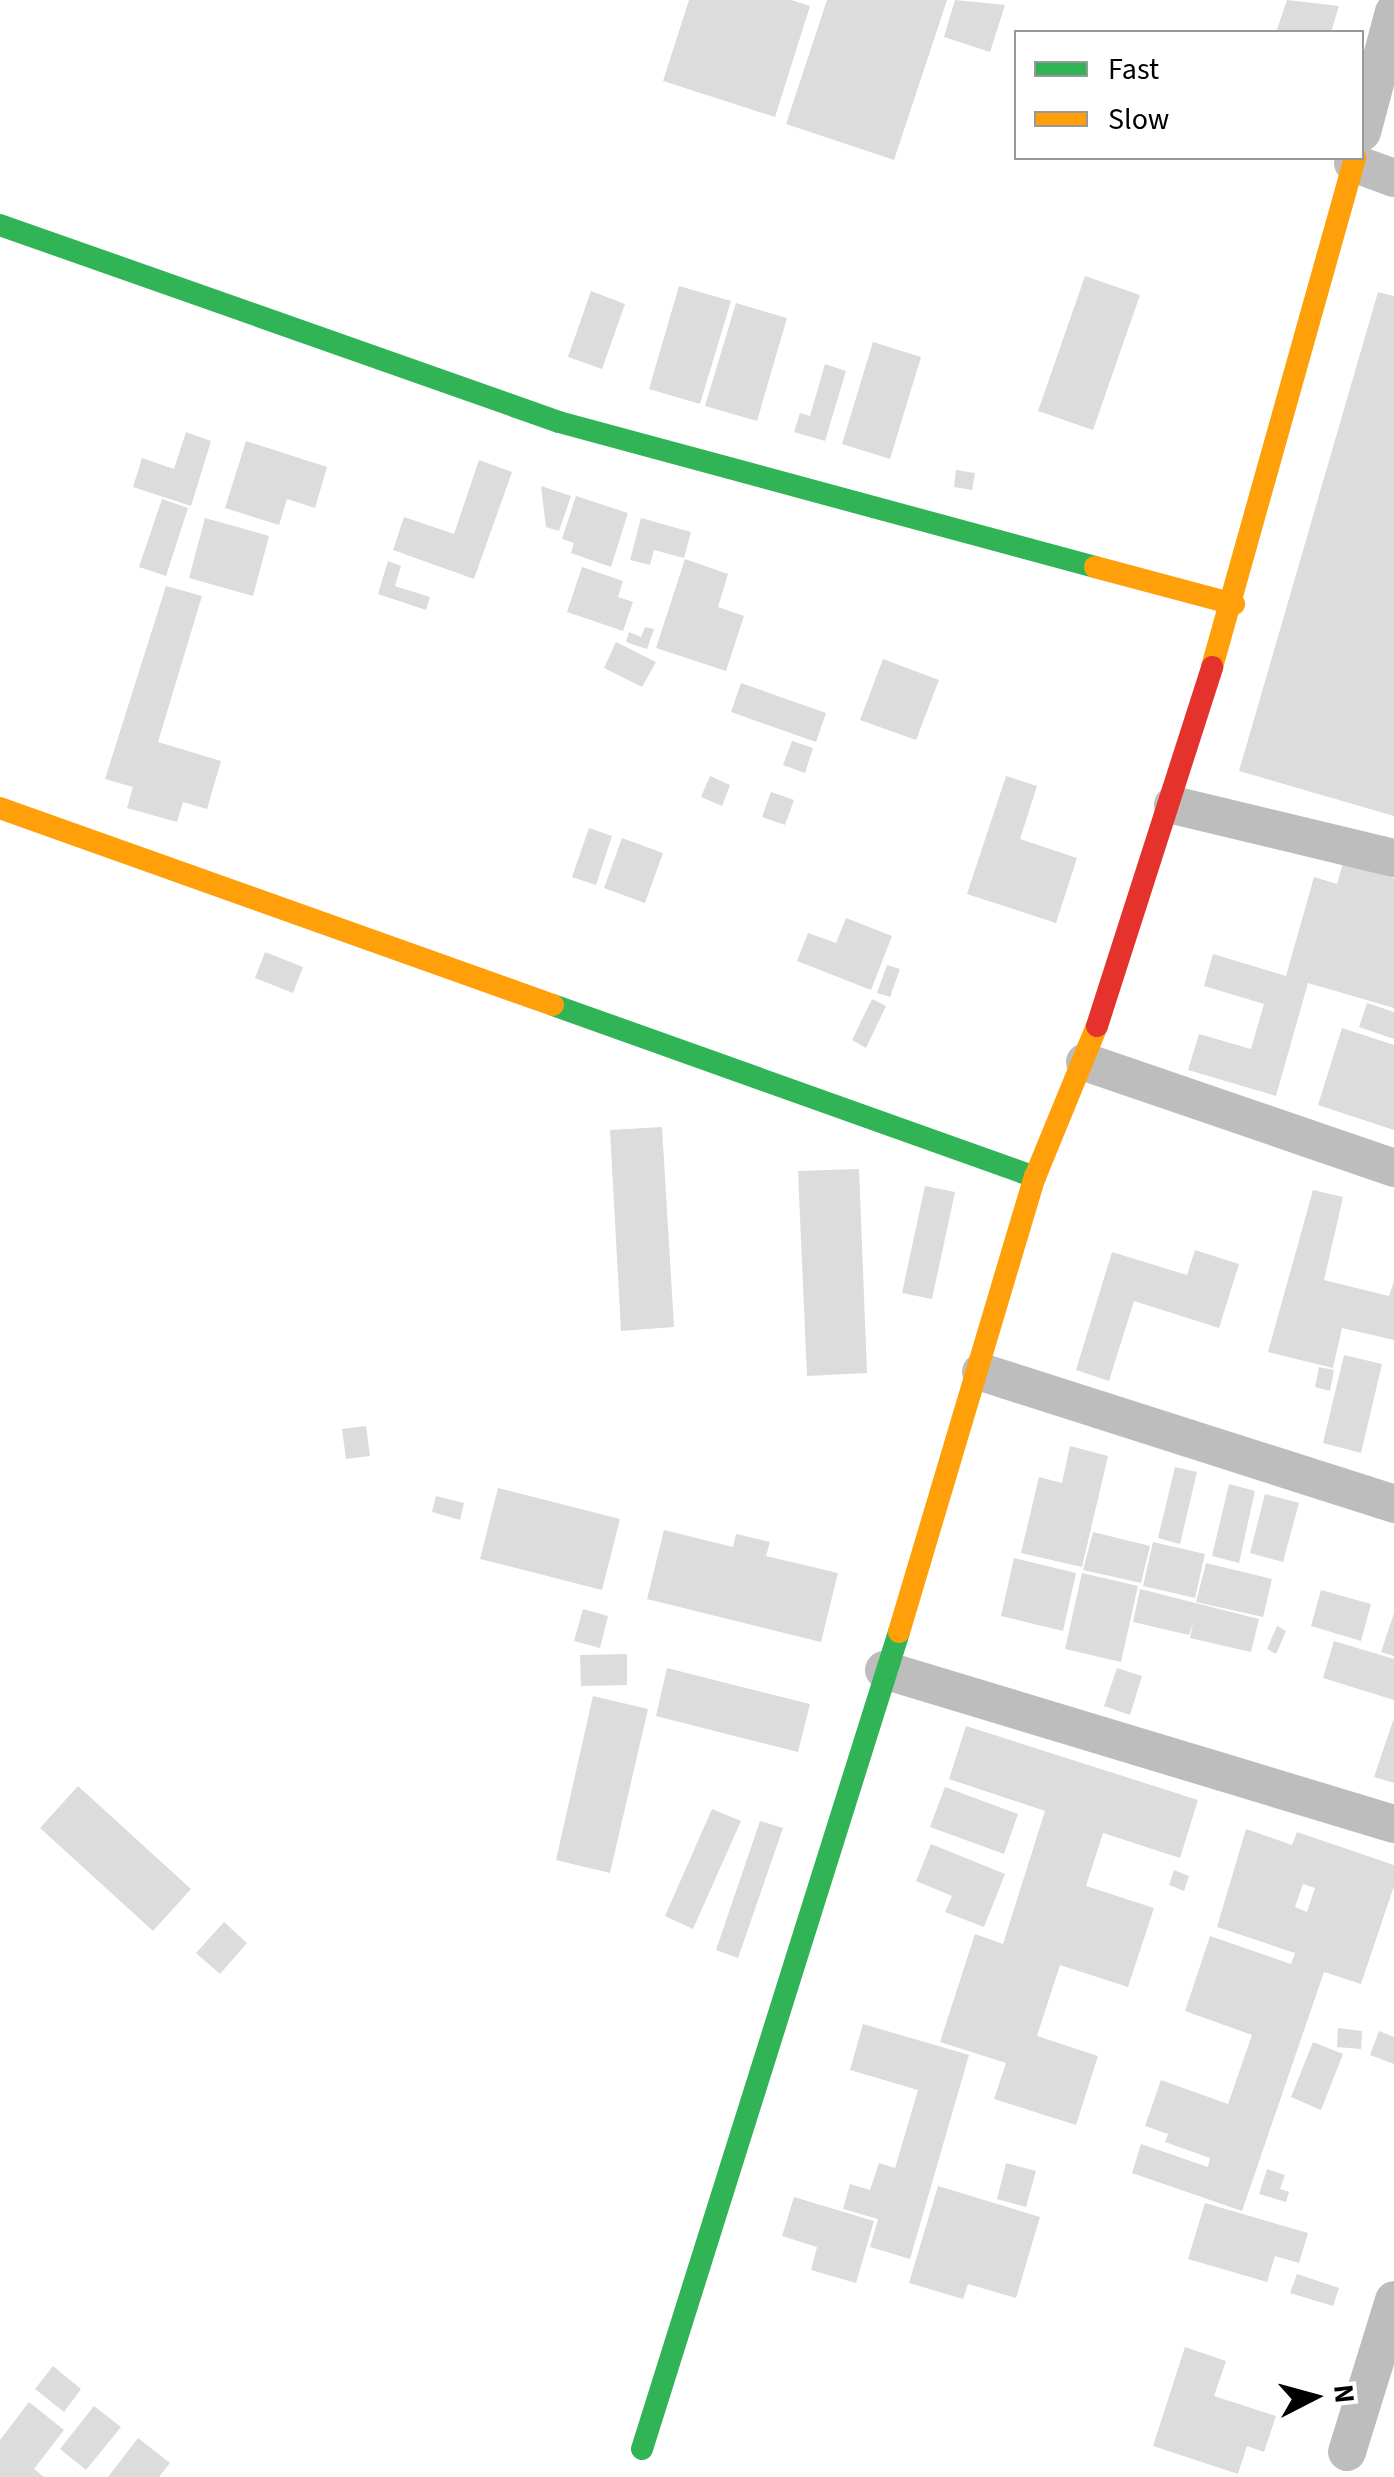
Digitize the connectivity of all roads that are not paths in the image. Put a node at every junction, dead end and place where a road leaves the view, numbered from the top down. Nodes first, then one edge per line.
1 (1394, 12) edge
2 (1364, 122) edge
3 (1364, 157) edge
4 (1354, 160) edge
5 (1394, 178) edge
6 (0, 225) edge
7 (1234, 604) junction
8 (1173, 805) junction
9 (0, 808) edge
10 (1394, 858) edge
11 (1085, 1062) junction
12 (1394, 1168) edge
13 (1035, 1177) junction
14 (982, 1372) junction
15 (1394, 1504) edge
16 (884, 1670) junction
17 (1394, 1824) edge
18 (1394, 2300) edge
19 (642, 2449) dead end
20 (1347, 2452) dead end

1 - 2 street
3 - 5 street
4 - 7 street
6 - 7 street
7 - 8 street
8 - 10 street
8 - 11 street
9 - 13 street
11 - 12 street
11 - 13 street
13 - 14 street
14 - 15 street
14 - 16 street
16 - 17 street
16 - 19 street
18 - 20 street

